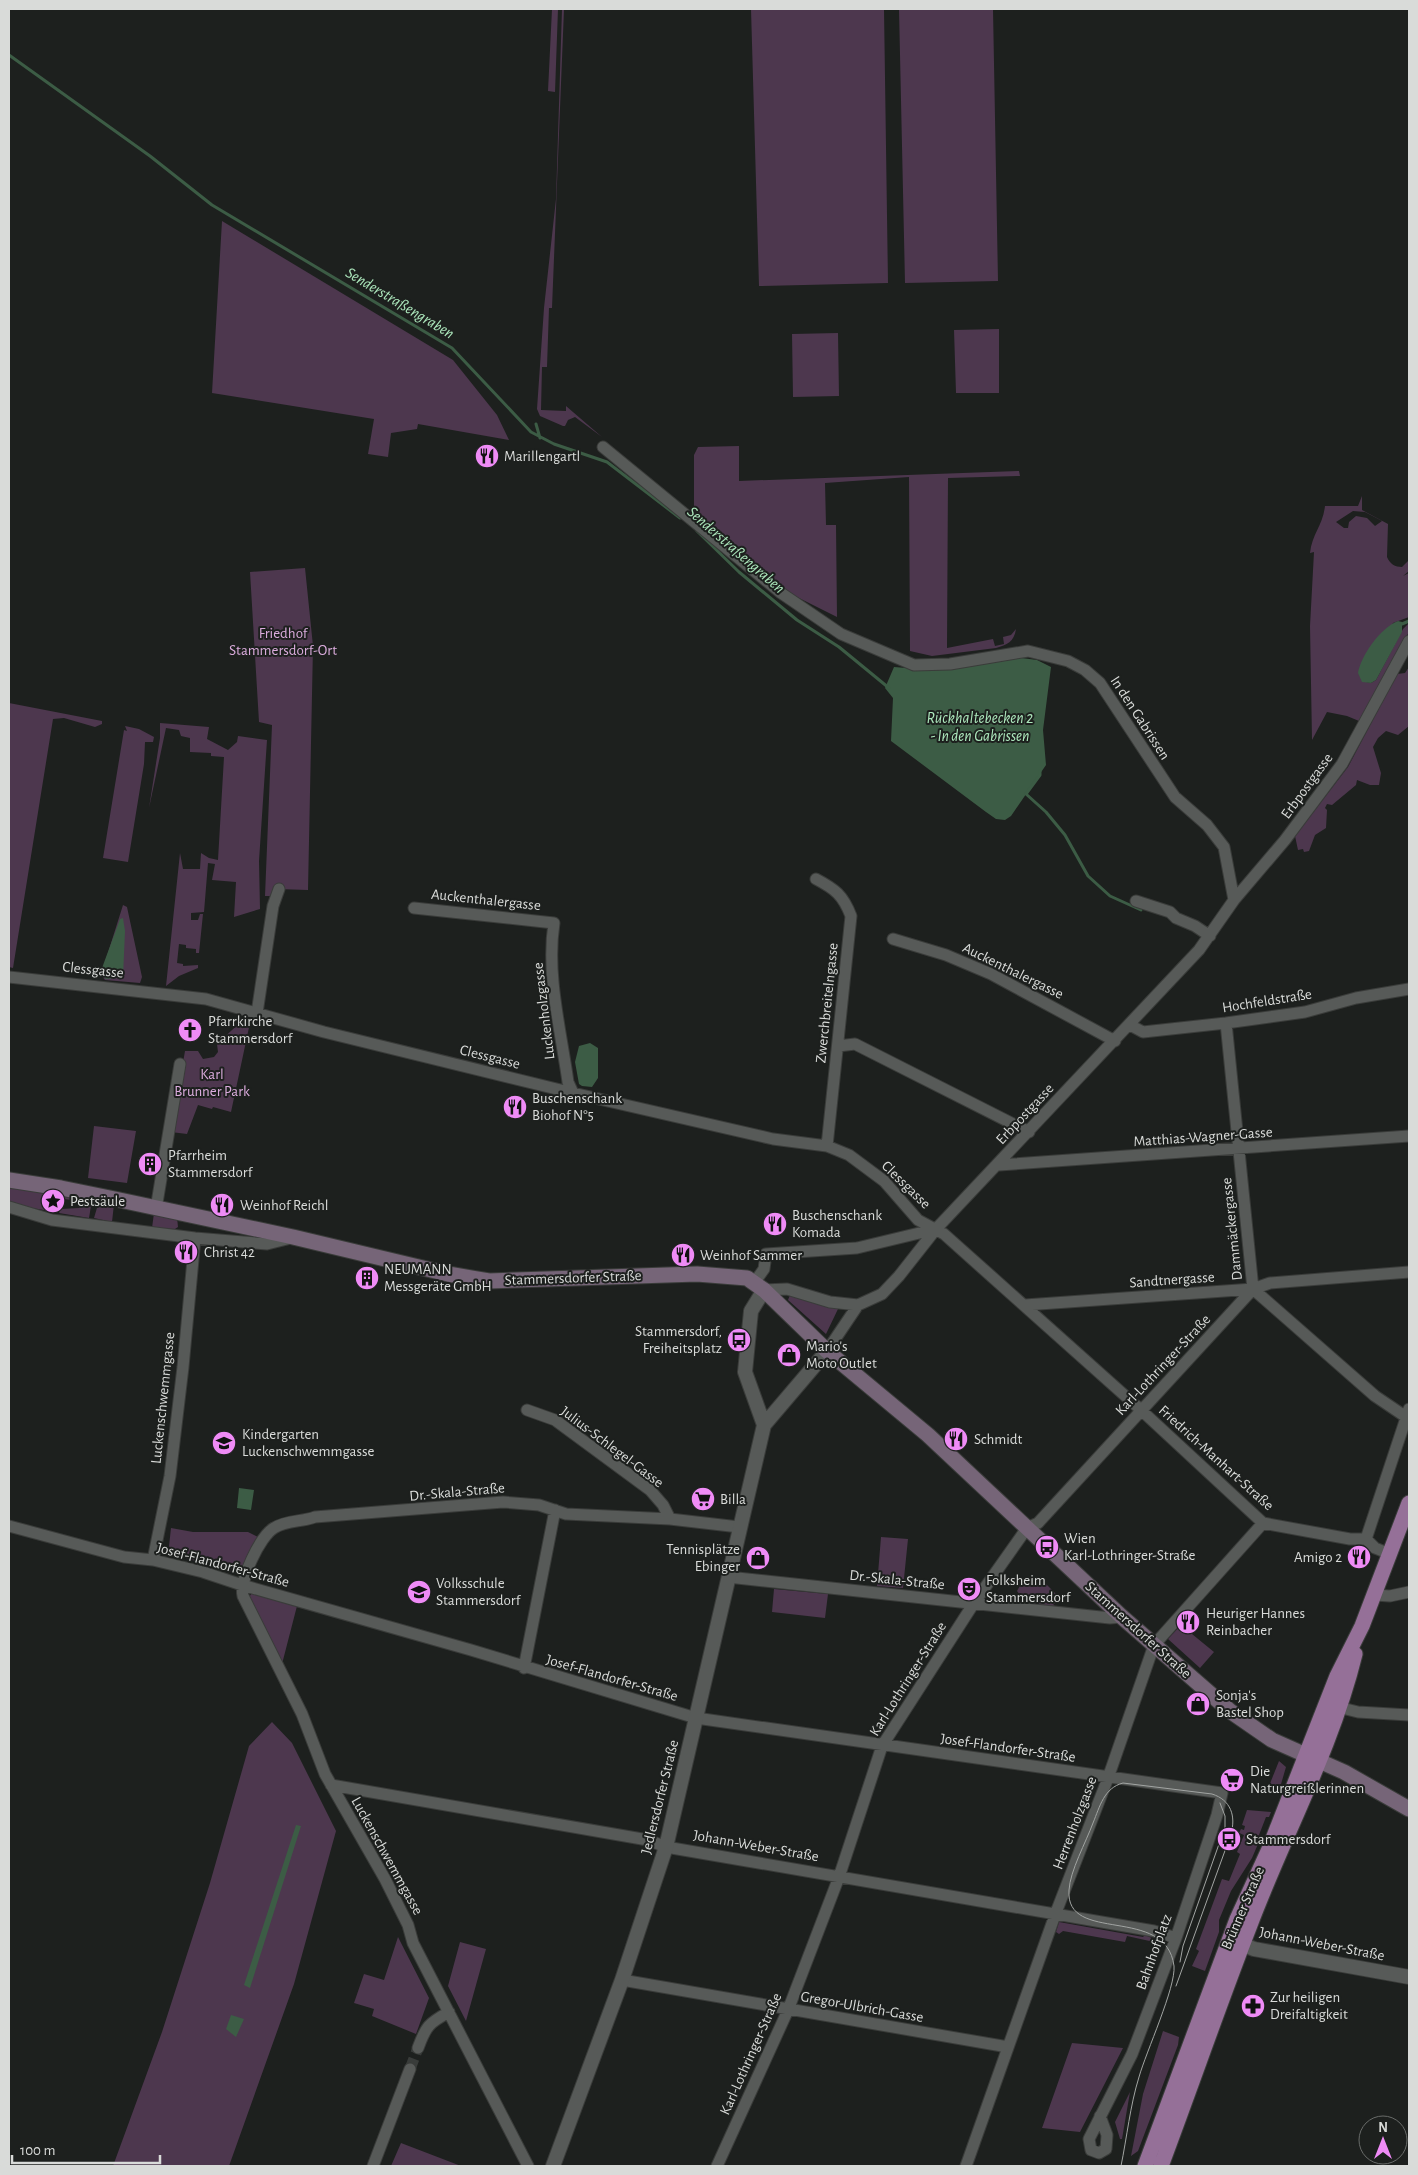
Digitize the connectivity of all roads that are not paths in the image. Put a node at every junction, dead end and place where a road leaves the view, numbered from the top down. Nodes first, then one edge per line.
1 (603, 447) dead end
2 (1409, 641) edge
3 (816, 879) dead end
4 (279, 889) dead end
5 (1234, 900) junction
6 (1136, 901) dead end
7 (414, 908) dead end
8 (554, 923) joint
9 (1210, 936) junction
10 (893, 939) dead end
11 (9, 977) edge
12 (1409, 989) edge
13 (257, 1013) junction
14 (1226, 1023) junction
15 (1130, 1025) junction
16 (1115, 1041) junction
17 (838, 1046) junction
18 (180, 1064) dead end
19 (573, 1093) junction
20 (1029, 1132) junction
21 (1409, 1136) edge
22 (827, 1146) junction
23 (1239, 1149) junction
24 (998, 1165) junction
25 (9, 1180) edge
26 (9, 1207) edge
27 (156, 1209) junction
28 (936, 1229) junction
29 (293, 1237) junction
30 (195, 1238) junction
31 (1409, 1272) edge
32 (759, 1287) junction
33 (1253, 1289) junction
34 (858, 1305) junction
35 (1025, 1305) junction
36 (827, 1352) junction
37 (528, 1410) dead end
38 (1141, 1410) junction
39 (1408, 1415) edge
40 (764, 1425) junction
41 (1409, 1502) edge
42 (555, 1510) junction
43 (670, 1519) junction
44 (1263, 1523) junction
45 (9, 1526) edge
46 (739, 1527) junction
47 (1027, 1528) junction
48 (1366, 1539) junction
49 (1390, 1554) junction
50 (153, 1560) junction
51 (728, 1577) junction
52 (242, 1585) junction
53 (1409, 1592) edge
54 (1375, 1595) junction
55 (974, 1603) junction
56 (1122, 1616) junction
57 (1362, 1626) junction
58 (1154, 1645) junction
59 (524, 1668) junction
60 (1338, 1706) junction
61 (1409, 1715) edge
62 (696, 1718) junction
63 (882, 1746) junction
64 (1312, 1758) junction
65 (1108, 1778) junction
66 (330, 1784) junction
67 (1222, 1793) joint
68 (1409, 1809) edge
69 (666, 1847) junction
70 (839, 1877) junction
71 (1055, 1915) junction
72 (1176, 1938) junction
73 (1236, 1941) junction
74 (1409, 1977) edge
75 (622, 1980) junction
76 (788, 2010) junction
77 (449, 2012) junction
78 (1008, 2047) junction
79 (418, 2048) tunnel mouth
80 (410, 2069) tunnel mouth
81 (1100, 2116) dead end
82 (373, 2166) edge
83 (528, 2166) edge
84 (553, 2166) edge
85 (717, 2166) edge
86 (966, 2166) edge
87 (1145, 2166) edge
88 (1161, 2166) edge

1 - 5 street, In den Gabrissen
2 - 5 street, Erbpostgasse
3 - 17 street, Zwerchbreitelngasse
4 - 13 street
5 - 9 street, Erbpostgasse
6 - 9 street
7 - 8 street, Auckenthalergasse
8 - 19 street, Luckenholzgasse
9 - 15 street, Erbpostgasse
10 - 16 street, Auckenthalergasse
11 - 13 street, Clessgasse
12 - 14 street, Hochfeldstraße
13 - 19 street, Clessgasse
14 - 15 street, Hochfeldstraße
14 - 23 street, Dammäckergasse
15 - 16 street, Erbpostgasse
16 - 20 street, Erbpostgasse
17 - 20 street
17 - 22 street, Zwerchbreitelngasse
18 - 27 street
19 - 22 street, Clessgasse
20 - 24 street, Erbpostgasse
21 - 23 street, Matthias-Wagner-Gasse
22 - 28 street, Clessgasse
23 - 24 street, Matthias-Wagner-Gasse
23 - 33 street, Dammäckergasse
24 - 28 street, Erbpostgasse
25 - 27 main road, Stammersdorfer Straße
26 - 30 street, Stammersdorfer Straße
27 - 29 main road, Stammersdorfer Straße
28 - 32 street
28 - 34 street, Erbpostgasse
28 - 35 street, Friedrich-Manhart-Straße
29 - 30 street, Stammersdorfer Straße
29 - 32 main road, Stammersdorfer Straße
30 - 50 street, Luckenschwemmgasse
31 - 33 street, Sandtnergasse
32 - 34 street
32 - 36 main road, Stammersdorfer Straße
32 - 40 street
33 - 35 street, Sandtnergasse
33 - 38 street, Karl-Lothringer-Straße
33 - 39 street, Dammäckergasse
34 - 36 street
35 - 38 street, Friedrich-Manhart-Straße
36 - 40 street
36 - 47 main road, Stammersdorfer Straße
37 - 43 street, Julius-Schlegel-Gasse
38 - 44 street, Friedrich-Manhart-Straße
38 - 47 street, Karl-Lothringer-Straße
39 - 48 street
40 - 46 street, Jedlersdorfer Straße
41 - 49 main road, Brünner Straße
42 - 43 street, Dr.-Skala-Straße
42 - 52 street, Dr.-Skala-Straße
42 - 59 street
43 - 46 street, Dr.-Skala-Straße
44 - 48 street, Friedrich-Manhart-Straße
44 - 58 street, Herrenholzgasse
45 - 50 street, Josef-Flandorfer-Straße
46 - 51 street, Jedlersdorfer Straße
47 - 55 street, Karl-Lothringer-Straße
47 - 56 main road, Stammersdorfer Straße
48 - 49 street, Friedrich-Manhart-Straße
49 - 54 main road, Brünner Straße
50 - 52 street, Josef-Flandorfer-Straße
51 - 55 street, Dr.-Skala-Straße
51 - 62 street, Jedlersdorfer Straße
52 - 59 street, Josef-Flandorfer-Straße
52 - 66 street, Luckenschwemmgasse
53 - 54 street
54 - 57 main road, Brünner Straße
55 - 56 street, Dr.-Skala-Straße
55 - 63 street, Karl-Lothringer-Straße
56 - 58 main road, Stammersdorfer Straße
57 - 60 main road, Brünner Straße
57 - 64 main road, Brünner Straße
58 - 64 main road, Stammersdorfer Straße
58 - 65 street, Herrenholzgasse
59 - 62 street, Josef-Flandorfer-Straße
60 - 61 street
60 - 64 main road, Brünner Straße
62 - 63 street, Josef-Flandorfer-Straße
62 - 69 street, Jedlersdorfer Straße
63 - 65 street, Josef-Flandorfer-Straße
63 - 70 street, Karl-Lothringer-Straße
64 - 68 main road, Stammersdorfer Straße
64 - 73 main road, Brünner Straße
65 - 67 street, Josef-Flandorfer-Straße
65 - 71 street, Herrenholzgasse
66 - 69 street, Johann-Weber-Straße
66 - 77 street, Luckenschwemmgasse
67 - 72 street, Bahnhofplatz
69 - 70 street, Johann-Weber-Straße
69 - 75 street, Jedlersdorfer Straße
70 - 71 street, Johann-Weber-Straße
70 - 76 street, Karl-Lothringer-Straße
71 - 72 street, Johann-Weber-Straße
71 - 78 street, Herrenholzgasse
72 - 81 street, Bahnhofplatz
73 - 74 street, Johann-Weber-Straße
73 - 87 main road, Brünner Straße
73 - 88 main road, Brünner Straße
75 - 76 street, Gregor-Ulbrich-Gasse
75 - 84 street, Jedlersdorfer Straße
76 - 78 street, Gregor-Ulbrich-Gasse
76 - 85 street, Karl-Lothringer-Straße
77 - 79 street
77 - 83 street, Luckenschwemmgasse
78 - 86 street, Herrenholzgasse
80 - 82 street

